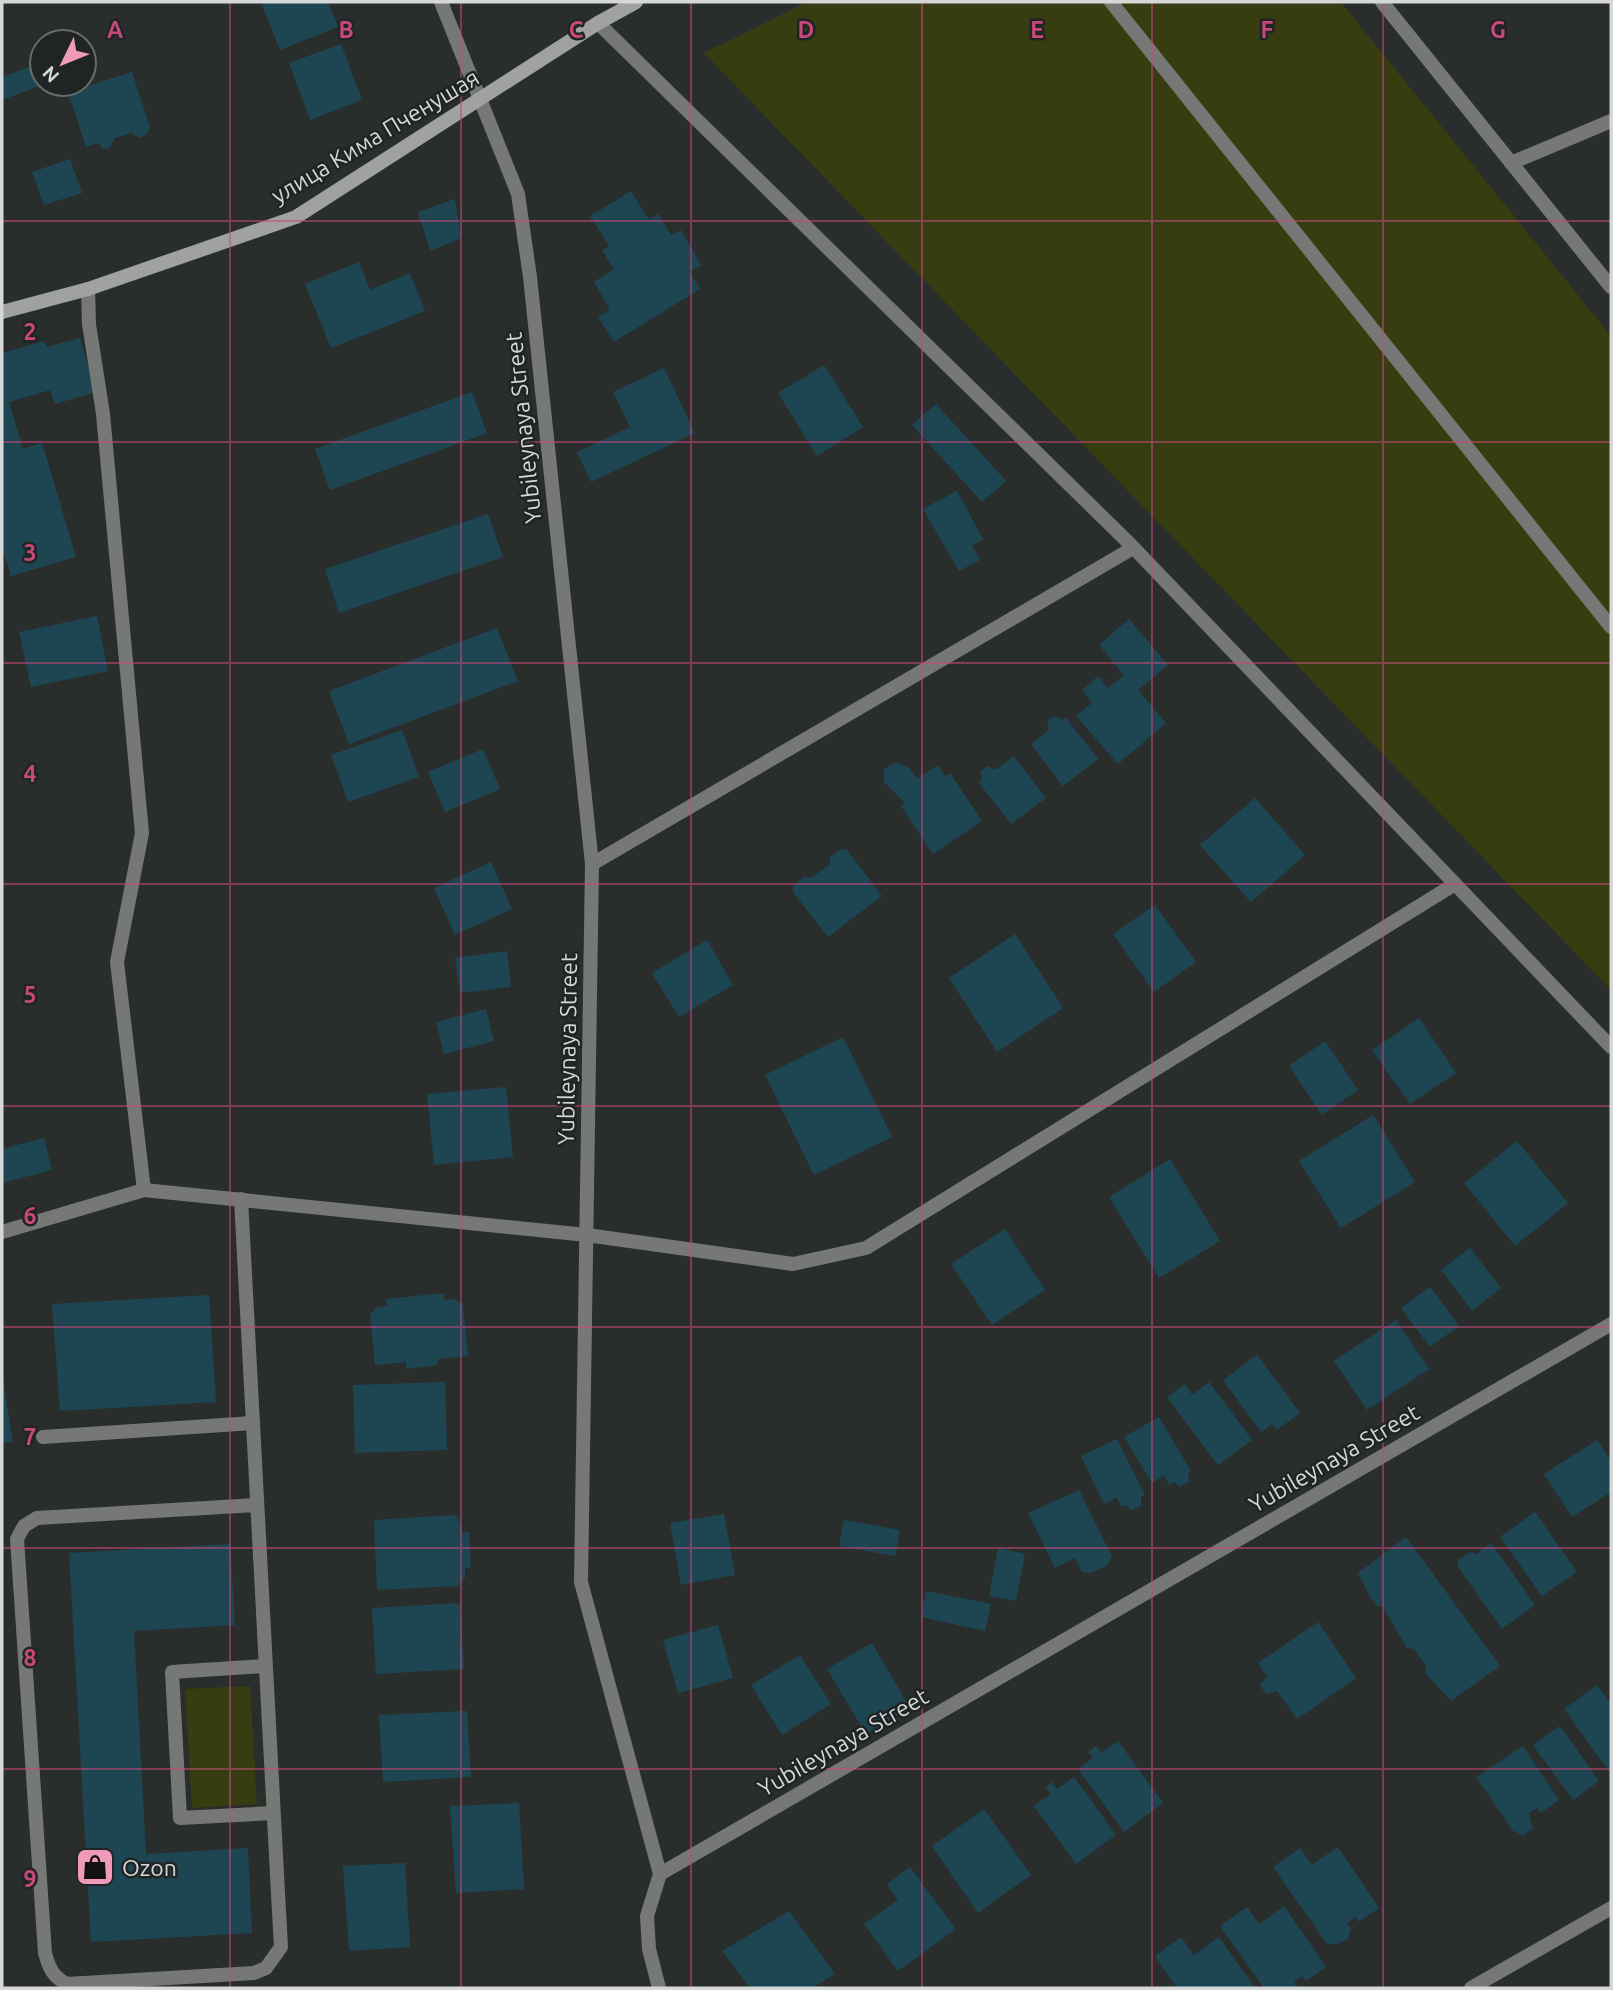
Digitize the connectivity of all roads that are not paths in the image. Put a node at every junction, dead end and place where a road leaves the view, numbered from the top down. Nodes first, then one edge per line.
1 (441, 2) edge
2 (636, 2) edge
3 (1111, 2) edge
4 (1382, 2) edge
5 (598, 23) junction
6 (479, 101) junction
7 (1611, 121) edge
8 (1511, 163) junction
9 (1611, 287) edge
10 (88, 289) junction
11 (2, 312) edge
12 (1133, 548) junction
13 (1611, 627) edge
14 (592, 864) junction
15 (1455, 884) junction
16 (1611, 1047) edge
17 (144, 1190) junction
18 (241, 1199) junction
19 (2, 1232) edge
20 (587, 1235) junction
21 (1611, 1324) edge
22 (253, 1423) junction
23 (43, 1437) dead end
24 (257, 1505) junction
25 (265, 1666) junction
26 (273, 1813) junction
27 (660, 1874) junction
28 (1611, 1908) edge
29 (659, 1988) edge
30 (1471, 1988) edge

1 - 6 street, Yubileynaya Street
2 - 5 street, улица Кима Пченушая
3 - 13 street
4 - 8 street
5 - 6 street, улица Кима Пченушая
5 - 12 street
6 - 10 street, улица Кима Пченушая
6 - 14 street, Yubileynaya Street
7 - 8 street
8 - 9 street
10 - 11 street, улица Кима Пченушая
10 - 17 street
12 - 14 street
12 - 15 street
14 - 20 street, Yubileynaya Street
15 - 16 street
15 - 20 street
17 - 18 street
17 - 19 street
18 - 20 street
18 - 22 street
20 - 27 street, Yubileynaya Street
21 - 27 street, Yubileynaya Street
22 - 23 street
22 - 24 street
24 - 25 street
24 - 26 street
25 - 26 street
25 - 26 street
27 - 29 street
28 - 30 street

